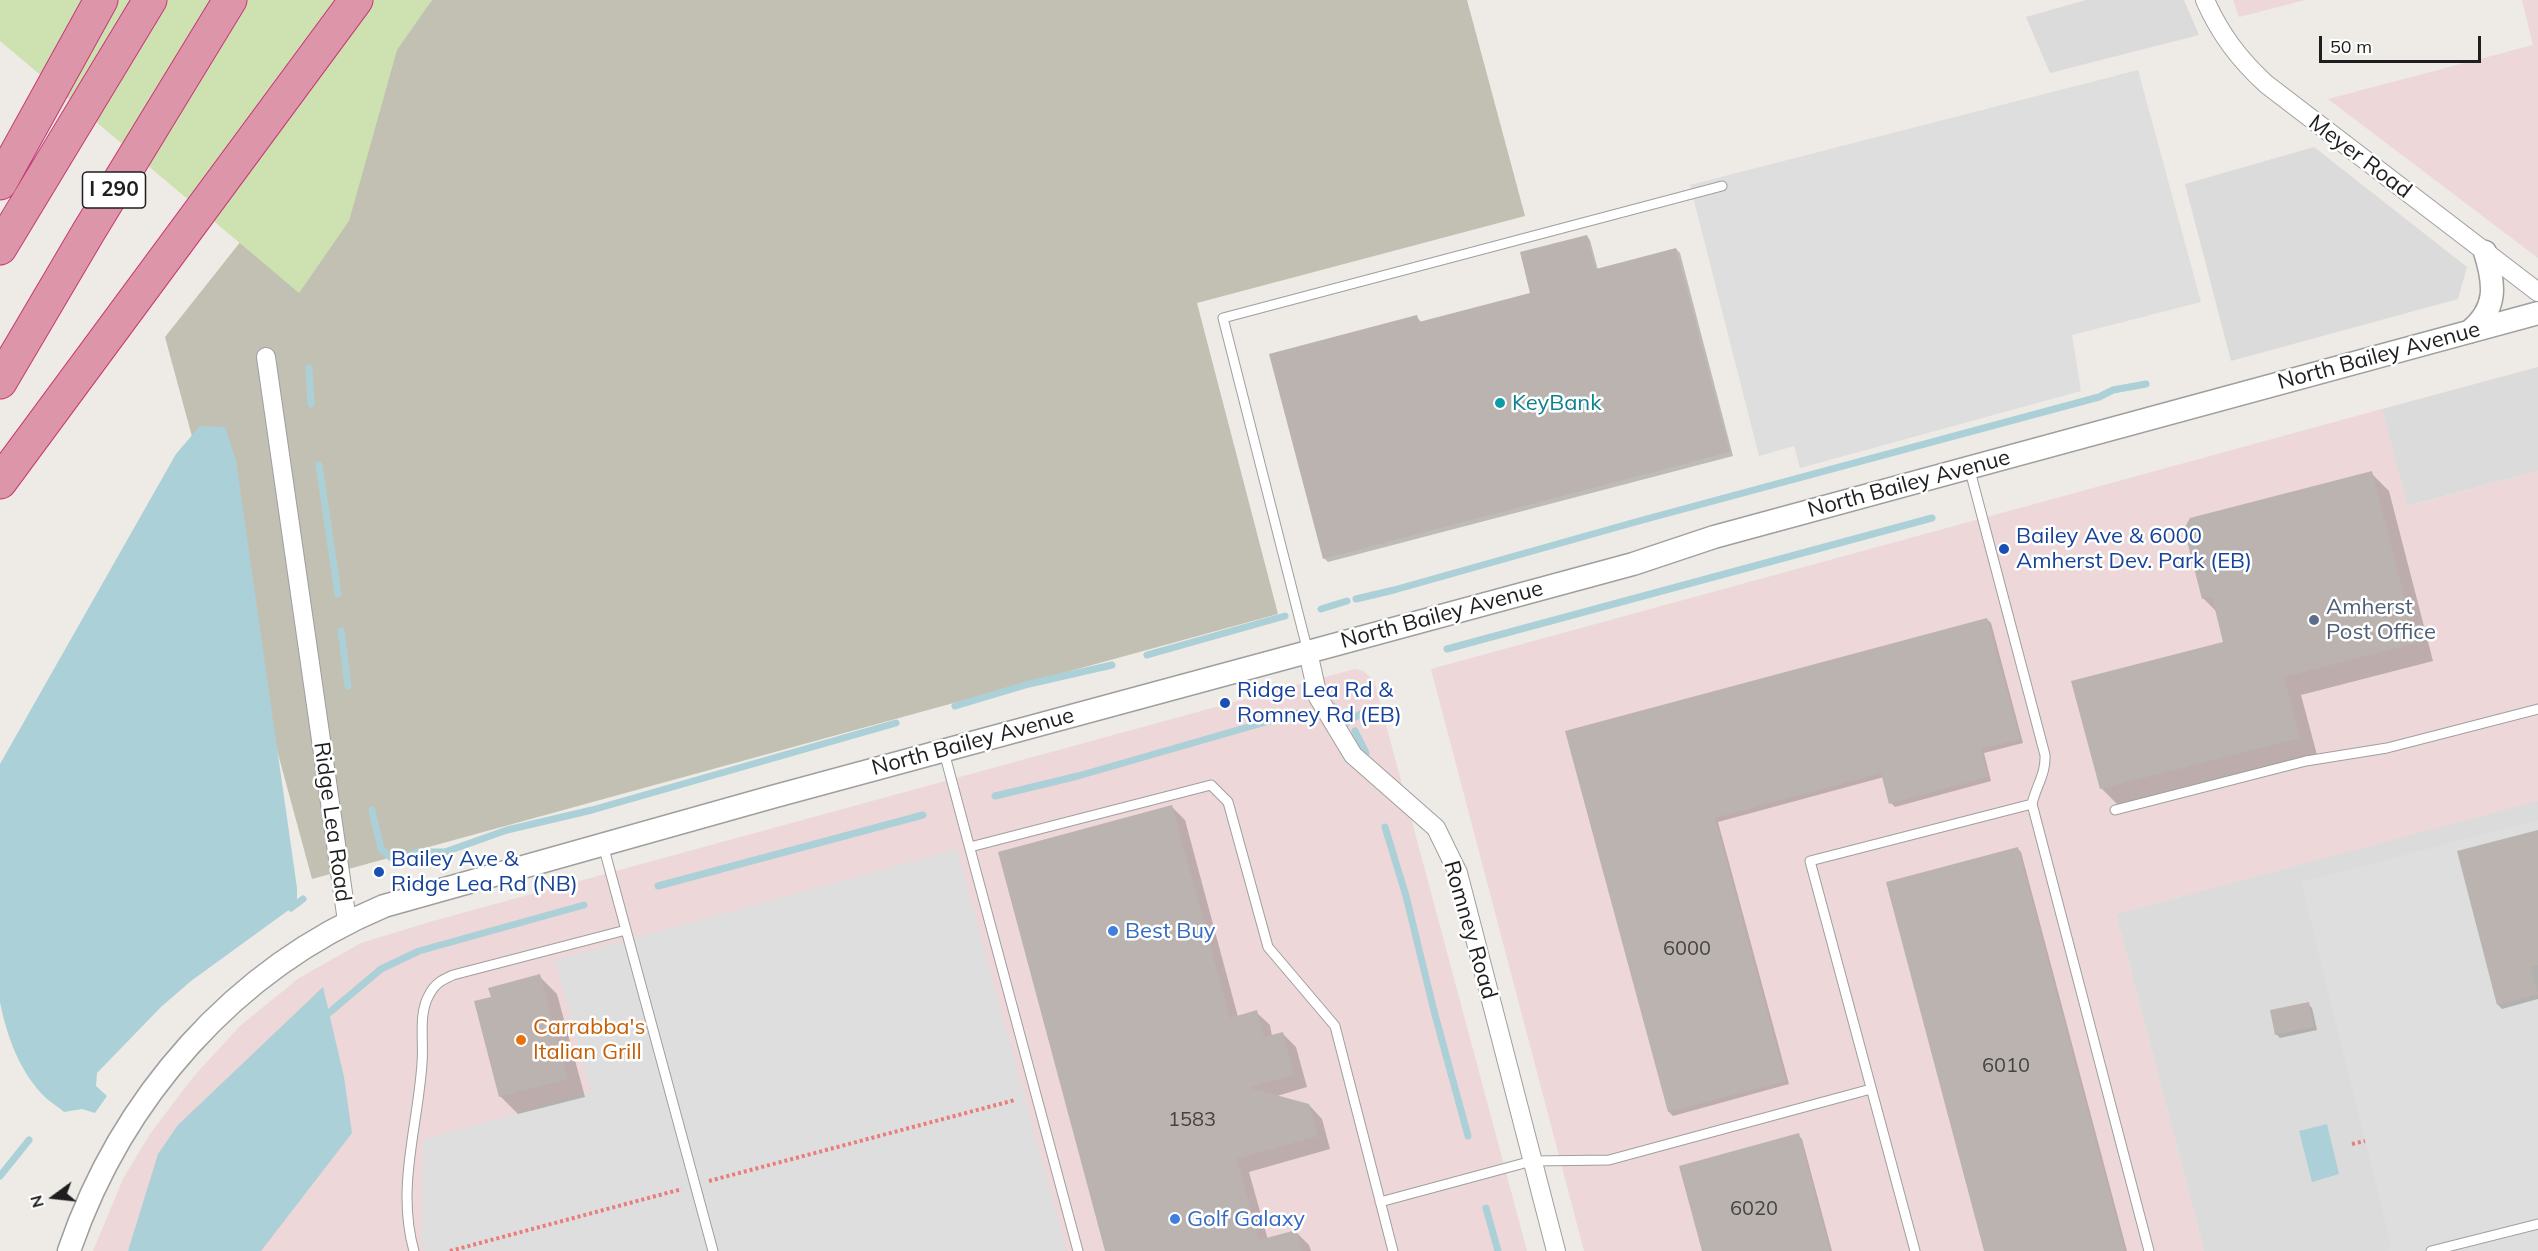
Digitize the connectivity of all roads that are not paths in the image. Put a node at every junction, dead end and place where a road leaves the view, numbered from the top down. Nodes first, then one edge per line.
1 (101, 0) edge
2 (150, 0) edge
3 (230, 0) edge
4 (356, 0) edge
5 (2205, 0) edge
6 (0, 183) edge
7 (1722, 186) dead end
8 (0, 248) edge
9 (2485, 252) junction
10 (2538, 292) edge
11 (2538, 313) edge
12 (2469, 332) junction
13 (266, 357) dead end
14 (0, 382) edge
15 (1969, 467) junction
16 (0, 482) edge
17 (1308, 651) junction
18 (2538, 709) edge
19 (943, 750) junction
20 (2032, 804) junction
21 (2115, 810) dead end
22 (603, 843) junction
23 (970, 847) junction
24 (347, 921) junction
25 (626, 930) junction
26 (1871, 1089) junction
27 (1532, 1161) junction
28 (1380, 1202) junction
29 (2538, 1224) edge
30 (69, 1251) edge
31 (414, 1251) edge
32 (713, 1251) edge
33 (1078, 1251) edge
34 (1393, 1251) edge
35 (1556, 1251) edge
36 (1915, 1251) edge
37 (2149, 1251) edge
38 (2432, 1251) edge

1 - 6 highway
2 - 8 highway, I 290
3 - 14 highway, I 290
4 - 16 highway
5 - 9 street, Meyer Road
7 - 17 lane
9 - 10 street, Meyer Road
9 - 12 street
11 - 12 street, North Bailey Avenue
12 - 15 street, North Bailey Avenue
13 - 24 street, Ridge Lea Road
15 - 17 street, North Bailey Avenue
15 - 20 lane
17 - 19 street, North Bailey Avenue
17 - 27 street, Romney Road
18 - 21 lane
19 - 22 street, North Bailey Avenue
19 - 23 lane
20 - 26 lane
20 - 37 lane
22 - 24 street, North Bailey Avenue
22 - 25 lane
23 - 28 lane
23 - 33 lane
24 - 30 street, Ridge Lea Road
25 - 31 lane
25 - 32 lane
26 - 27 lane
26 - 36 lane
27 - 28 lane
27 - 35 street, Romney Road
28 - 34 lane
29 - 38 lane

